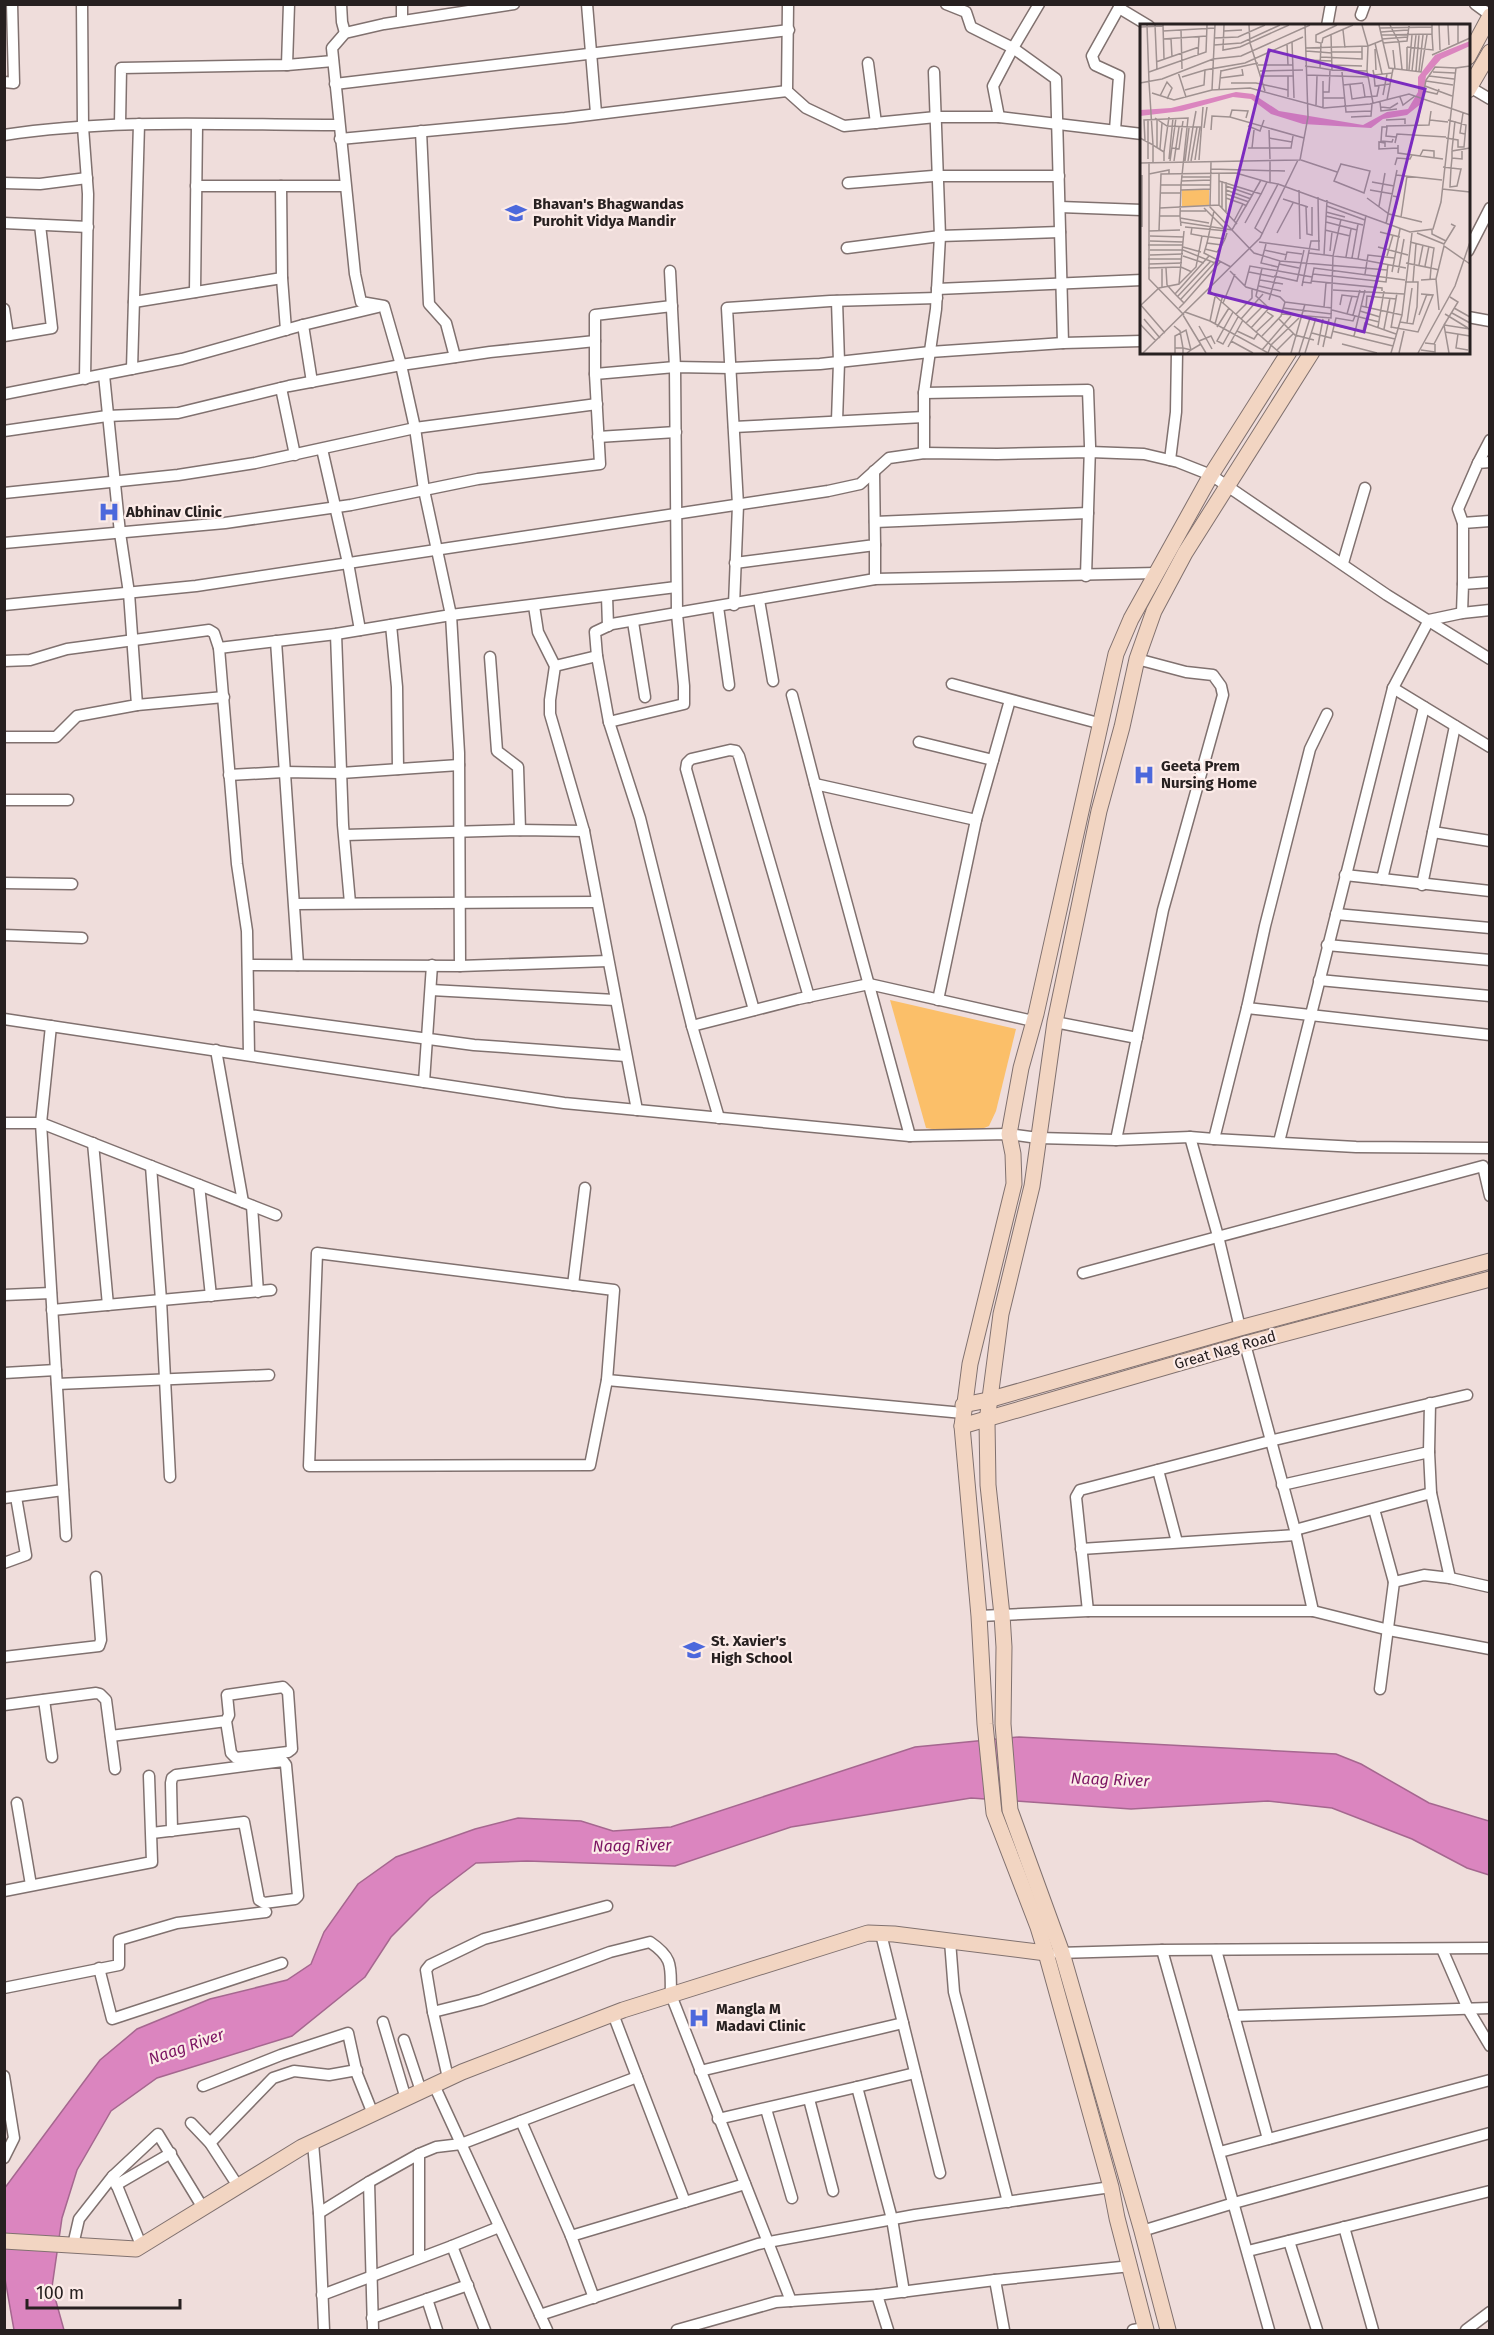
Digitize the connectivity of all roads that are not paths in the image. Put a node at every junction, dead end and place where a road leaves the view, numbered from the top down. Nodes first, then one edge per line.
1 (12, 4) edge
2 (82, 4) edge
3 (289, 4) edge
4 (341, 4) edge
5 (402, 4) edge
6 (514, 4) edge
7 (587, 4) edge
8 (788, 4) edge
9 (946, 4) edge
10 (1040, 4) edge
11 (1331, 4) edge
12 (1475, 4) edge
13 (1120, 6) edge
14 (464, 8) edge
15 (968, 8) edge
16 (1490, 16) edge
17 (402, 21) junction
18 (1146, 24) edge
19 (1327, 24) edge
20 (789, 30) junction
21 (345, 33) junction
22 (1012, 48) junction
23 (1490, 52) edge
24 (1470, 53) edge
25 (590, 54) junction
26 (333, 60) junction
27 (868, 63) dead end
28 (287, 65) junction
29 (934, 72) dead end
30 (4, 82) edge
31 (335, 84) junction
32 (1470, 86) edge
33 (1470, 89) edge
34 (787, 91) junction
35 (1490, 99) edge
36 (596, 113) junction
37 (936, 117) junction
38 (999, 117) junction
39 (876, 123) junction
40 (1058, 123) junction
41 (120, 124) junction
42 (139, 124) junction
43 (197, 125) junction
44 (338, 125) junction
45 (83, 127) junction
46 (1114, 130) junction
47 (422, 131) junction
48 (1140, 134) edge
49 (4, 135) edge
50 (340, 139) junction
51 (938, 176) junction
52 (1059, 176) junction
53 (87, 178) junction
54 (4, 183) edge
55 (848, 183) dead end
56 (196, 186) junction
57 (281, 186) junction
58 (345, 186) junction
59 (1060, 207) junction
60 (1490, 208) edge
61 (1140, 210) edge
62 (4, 223) edge
63 (40, 225) junction
64 (88, 227) junction
65 (1060, 232) junction
66 (940, 236) junction
67 (1470, 247) edge
68 (847, 248) dead end
69 (670, 271) dead end
70 (282, 278) junction
71 (1140, 280) edge
72 (1061, 282) junction
73 (195, 292) junction
74 (937, 293) junction
75 (837, 301) junction
76 (134, 302) junction
77 (384, 306) junction
78 (672, 306) junction
79 (4, 309) edge
80 (1470, 316) edge
81 (1490, 321) edge
82 (303, 325) junction
83 (286, 330) junction
84 (6, 335) edge
85 (595, 341) junction
86 (1140, 341) edge
87 (1063, 342) junction
88 (930, 352) junction
89 (1178, 354) edge
90 (1288, 354) edge
91 (1311, 354) edge
92 (455, 357) junction
93 (839, 362) junction
94 (401, 365) junction
95 (675, 367) junction
96 (732, 368) junction
97 (132, 369) junction
98 (595, 374) junction
99 (104, 375) junction
100 (85, 379) junction
101 (312, 382) junction
102 (281, 388) junction
103 (924, 393) junction
104 (4, 394) edge
105 (597, 404) junction
106 (107, 416) junction
107 (924, 417) junction
108 (837, 421) junction
109 (734, 427) junction
110 (415, 428) junction
111 (4, 431) edge
112 (675, 432) junction
113 (598, 437) junction
114 (1490, 440) edge
115 (322, 449) junction
116 (1090, 452) junction
117 (924, 453) junction
118 (295, 455) junction
119 (1170, 460) junction
120 (1484, 463) edge
121 (874, 471) junction
122 (1211, 475) junction
123 (114, 482) junction
124 (1227, 485) junction
125 (1365, 488) dead end
126 (424, 490) junction
127 (4, 493) edge
128 (738, 505) junction
129 (336, 507) junction
130 (1088, 513) junction
131 (676, 514) junction
132 (1490, 520) edge
133 (875, 522) junction
134 (1463, 523) junction
135 (120, 533) junction
136 (4, 543) edge
137 (875, 545) junction
138 (438, 550) junction
139 (348, 563) junction
140 (735, 563) junction
141 (1343, 563) junction
142 (1157, 573) junction
143 (1086, 576) junction
144 (875, 579) junction
145 (1490, 582) edge
146 (1463, 584) junction
147 (676, 587) junction
148 (129, 593) junction
149 (607, 596) junction
150 (759, 600) junction
151 (4, 605) edge
152 (734, 605) junction
153 (534, 606) junction
154 (718, 608) junction
155 (1490, 610) edge
156 (1462, 613) junction
157 (677, 614) junction
158 (451, 615) junction
159 (1429, 620) junction
160 (633, 622) junction
161 (391, 626) junction
162 (608, 626) junction
163 (360, 630) junction
164 (336, 634) junction
165 (133, 641) junction
166 (276, 641) junction
167 (219, 648) junction
168 (597, 656) junction
169 (490, 657) dead end
170 (1137, 659) junction
171 (1490, 659) edge
172 (4, 662) edge
173 (555, 666) junction
174 (773, 681) dead end
175 (952, 684) dead end
176 (729, 685) dead end
177 (1393, 688) junction
178 (792, 695) dead end
179 (224, 697) junction
180 (645, 698) dead end
181 (1010, 700) junction
182 (137, 705) junction
183 (1424, 707) junction
184 (1327, 714) dead end
185 (609, 722) junction
186 (1102, 724) junction
187 (1455, 726) junction
188 (4, 737) edge
189 (919, 742) dead end
190 (1490, 747) edge
191 (993, 760) junction
192 (459, 765) junction
193 (398, 769) junction
194 (284, 772) junction
195 (341, 773) junction
196 (229, 775) junction
197 (815, 784) junction
198 (4, 800) edge
199 (68, 800) dead end
200 (976, 820) junction
201 (520, 830) junction
202 (584, 831) junction
203 (459, 832) junction
204 (1433, 832) junction
205 (345, 835) junction
206 (1490, 841) edge
207 (1345, 875) junction
208 (1382, 879) junction
209 (4, 883) edge
210 (72, 884) dead end
211 (1422, 885) junction
212 (1490, 891) edge
213 (597, 902) junction
214 (350, 903) junction
215 (460, 903) junction
216 (295, 904) junction
217 (1336, 914) junction
218 (1490, 928) edge
219 (4, 935) edge
220 (82, 938) dead end
221 (1328, 945) junction
222 (1490, 960) edge
223 (608, 962) junction
224 (298, 964) junction
225 (248, 965) junction
226 (432, 965) junction
227 (460, 966) junction
228 (1318, 980) junction
229 (869, 984) junction
230 (431, 990) junction
231 (1490, 996) edge
232 (809, 997) junction
233 (615, 1000) junction
234 (938, 1000) junction
235 (1247, 1008) junction
236 (754, 1010) junction
237 (249, 1015) junction
238 (1309, 1017) junction
239 (4, 1020) edge
240 (1033, 1021) junction
241 (1055, 1022) junction
242 (51, 1026) junction
243 (692, 1026) junction
244 (1490, 1035) edge
245 (1137, 1038) junction
246 (427, 1040) junction
247 (216, 1050) junction
248 (249, 1055) junction
249 (626, 1056) junction
250 (424, 1082) junction
251 (637, 1110) junction
252 (720, 1118) junction
253 (4, 1123) edge
254 (40, 1123) junction
255 (1009, 1134) junction
256 (910, 1136) junction
257 (1190, 1137) junction
258 (1038, 1138) junction
259 (1214, 1139) junction
260 (1116, 1140) junction
261 (1279, 1142) junction
262 (93, 1143) junction
263 (1485, 1148) edge
264 (151, 1166) junction
265 (1484, 1166) junction
266 (199, 1185) junction
267 (585, 1188) dead end
268 (1490, 1196) edge
269 (248, 1204) junction
270 (276, 1215) dead end
271 (1218, 1236) junction
272 (1490, 1262) edge
273 (1083, 1273) dead end
274 (1490, 1279) edge
275 (573, 1285) junction
276 (271, 1290) dead end
277 (258, 1292) junction
278 (51, 1293) junction
279 (4, 1295) edge
280 (211, 1296) junction
281 (161, 1300) junction
282 (108, 1305) junction
283 (52, 1310) junction
284 (1240, 1328) junction
285 (1245, 1344) junction
286 (56, 1370) junction
287 (4, 1373) edge
288 (269, 1375) dead end
289 (165, 1378) junction
290 (607, 1380) junction
291 (57, 1384) junction
292 (1467, 1395) dead end
293 (988, 1400) junction
294 (1430, 1403) junction
295 (963, 1415) junction
296 (987, 1421) junction
297 (1270, 1441) junction
298 (1429, 1452) junction
299 (1158, 1470) junction
300 (170, 1477) dead end
301 (1282, 1485) junction
302 (63, 1490) junction
303 (1431, 1493) junction
304 (16, 1497) junction
305 (4, 1498) edge
306 (1374, 1509) junction
307 (1296, 1533) junction
308 (66, 1536) dead end
309 (1177, 1542) junction
310 (1081, 1549) junction
311 (4, 1563) edge
312 (96, 1578) dead end
313 (1450, 1578) junction
314 (1394, 1582) junction
315 (1490, 1587) edge
316 (1088, 1611) junction
317 (1313, 1611) junction
318 (1002, 1615) junction
319 (979, 1616) junction
320 (1389, 1630) junction
321 (1490, 1649) edge
322 (4, 1657) edge
323 (1380, 1689) dead end
324 (44, 1700) junction
325 (4, 1705) edge
326 (226, 1721) junction
327 (111, 1736) junction
328 (52, 1757) dead end
329 (115, 1768) dead end
330 (149, 1776) dead end
331 (17, 1803) dead end
332 (172, 1831) junction
333 (152, 1833) junction
334 (32, 1886) junction
335 (4, 1891) edge
336 (608, 1906) dead end
337 (266, 1912) dead end
338 (881, 1934) junction
339 (950, 1941) junction
340 (1490, 1948) edge
341 (1442, 1949) junction
342 (1162, 1950) junction
343 (1216, 1950) junction
344 (1046, 1953) junction
345 (1062, 1953) junction
346 (282, 1963) dead end
347 (99, 1968) junction
348 (4, 1988) edge
349 (671, 1995) junction
350 (1490, 2008) edge
351 (1468, 2009) junction
352 (433, 2012) junction
353 (613, 2014) junction
354 (1234, 2016) junction
355 (383, 2022) dead end
356 (903, 2023) junction
357 (404, 2040) dead end
358 (1490, 2046) edge
359 (357, 2070) junction
360 (700, 2071) junction
361 (915, 2073) junction
362 (4, 2076) edge
363 (638, 2077) junction
364 (448, 2078) junction
365 (1490, 2080) edge
366 (203, 2086) dead end
367 (857, 2087) junction
368 (427, 2088) junction
369 (406, 2099) junction
370 (809, 2099) junction
371 (766, 2109) junction
372 (374, 2114) junction
373 (718, 2119) junction
374 (521, 2121) junction
375 (191, 2123) dead end
376 (1490, 2133) edge
377 (1268, 2139) junction
378 (313, 2143) junction
379 (210, 2144) junction
380 (461, 2144) junction
381 (1220, 2152) junction
382 (171, 2153) junction
383 (419, 2154) junction
384 (4, 2158) edge
385 (940, 2173) dead end
386 (115, 2181) junction
387 (369, 2182) junction
388 (745, 2184) junction
389 (238, 2186) junction
390 (1111, 2187) junction
391 (832, 2191) dead end
392 (1490, 2191) edge
393 (792, 2198) dead end
394 (685, 2202) junction
395 (1008, 2202) junction
396 (1234, 2203) junction
397 (203, 2208) junction
398 (320, 2212) junction
399 (892, 2219) junction
400 (499, 2227) junction
401 (1344, 2227) junction
402 (1142, 2230) junction
403 (571, 2236) junction
404 (1122, 2237) junction
405 (4, 2241) edge
406 (1289, 2241) junction
407 (767, 2243) junction
408 (71, 2245) junction
409 (141, 2245) junction
410 (452, 2246) junction
411 (1248, 2251) junction
412 (419, 2258) junction
413 (1150, 2262) junction
414 (1131, 2266) junction
415 (372, 2277) junction
416 (995, 2280) junction
417 (468, 2285) junction
418 (904, 2292) junction
419 (322, 2295) junction
420 (878, 2295) junction
421 (594, 2298) junction
422 (427, 2299) junction
423 (791, 2301) junction
424 (1490, 2312) edge
425 (540, 2315) junction
426 (372, 2318) junction
427 (1141, 2330) edge
428 (324, 2331) edge
429 (373, 2331) edge
430 (437, 2331) edge
431 (485, 2331) edge
432 (547, 2331) edge
433 (677, 2331) edge
434 (888, 2331) edge
435 (1004, 2331) edge
436 (1168, 2331) edge
437 (1269, 2331) edge
438 (1317, 2331) edge
439 (1373, 2331) edge
440 (1466, 2331) edge

1 - 30 street
2 - 45 street
3 - 28 street
4 - 21 street
5 - 17 street
6 - 14 street
7 - 25 street
8 - 20 street
9 - 15 street
10 - 22 street
11 - 19 street
12 - 16 street
13 - 18 street
13 - 46 street
14 - 17 street
15 - 22 street
16 - 24 street
17 - 21 street
20 - 25 street
20 - 34 street
21 - 26 street
22 - 38 street
22 - 40 street
23 - 32 street
25 - 31 street
25 - 36 street
26 - 28 street
26 - 31 street
27 - 39 street
28 - 41 street
29 - 37 street
31 - 44 street
33 - 35 street
34 - 36 street
34 - 39 street
36 - 47 street
37 - 38 street
37 - 39 street
37 - 51 street
38 - 40 street
40 - 46 street
40 - 52 street
41 - 42 street
41 - 45 street
42 - 43 street
42 - 76 street
43 - 44 street
43 - 56 street
44 - 50 street
45 - 49 street
45 - 53 street
46 - 48 street
47 - 50 street
47 - 92 street
50 - 58 street
51 - 52 street
51 - 55 street
51 - 66 street
52 - 59 street
53 - 54 street
53 - 64 street
56 - 57 street
56 - 73 street
57 - 58 street
57 - 70 street
58 - 77 street
59 - 61 street
59 - 65 street
60 - 67 street
62 - 63 street
63 - 64 street
63 - 84 street
64 - 100 street
65 - 66 street
65 - 72 street
66 - 68 street
66 - 74 street
69 - 78 street
70 - 73 street
70 - 83 street
71 - 72 street
72 - 74 street
72 - 87 street
73 - 76 street
74 - 75 street
74 - 88 street
75 - 93 street
75 - 96 street
76 - 97 street
77 - 82 street
77 - 94 street
78 - 85 street
78 - 95 street
79 - 84 street
80 - 81 street
82 - 83 street
82 - 101 street
83 - 97 street
85 - 92 street
85 - 98 street
86 - 87 street
87 - 88 street
88 - 93 street
88 - 103 street
89 - 119 street
90 - 122 street
91 - 124 street
92 - 94 street
93 - 96 street
93 - 108 street
94 - 101 street
94 - 110 street
95 - 96 street
95 - 98 street
95 - 112 street
96 - 109 street
97 - 99 street
98 - 105 street
99 - 100 street
99 - 106 street
100 - 104 street
101 - 102 street
102 - 106 street
102 - 118 street
103 - 107 street
103 - 116 street
105 - 110 street
105 - 113 street
106 - 111 street
106 - 123 street
107 - 108 street
107 - 117 street
108 - 109 street
109 - 128 street
110 - 115 street
110 - 126 street
112 - 113 street
112 - 131 street
113 - 126 street
114 - 120 street
115 - 118 street
115 - 129 street
116 - 117 street
116 - 119 street
116 - 130 street
117 - 121 street
118 - 123 street
119 - 122 street
120 - 134 street
121 - 128 street
121 - 133 street
122 - 124 street
122 - 142 street
123 - 127 street
123 - 135 street
124 - 141 street
124 - 170 street
125 - 141 street
126 - 129 street
126 - 138 street
128 - 131 street
128 - 140 street
129 - 135 street
129 - 139 street
130 - 133 street
130 - 143 street
131 - 138 street
131 - 147 street
132 - 134 street
133 - 137 street
134 - 146 street
135 - 136 street
135 - 148 street
137 - 140 street
137 - 144 street
138 - 139 street
138 - 158 street
139 - 148 street
139 - 163 street
140 - 152 street
141 - 159 street
142 - 143 street
142 - 186 street
143 - 144 street
144 - 150 street
145 - 146 street
146 - 156 street
147 - 149 street
147 - 157 street
148 - 151 street
148 - 165 street
149 - 153 street
149 - 162 street
150 - 152 street
150 - 174 street
152 - 154 street
153 - 158 street
153 - 173 street
154 - 157 street
154 - 176 street
155 - 156 street
156 - 159 street
157 - 160 street
157 - 185 street
158 - 161 street
158 - 192 street
159 - 171 street
159 - 177 street
160 - 162 street
160 - 180 street
161 - 163 street
161 - 193 street
162 - 168 street
163 - 164 street
164 - 166 street
164 - 195 street
165 - 167 street
165 - 172 street
165 - 182 street
166 - 167 street
166 - 194 street
167 - 179 street
168 - 173 street
168 - 185 street
169 - 201 street
170 - 241 street
170 - 245 street
173 - 202 street
175 - 181 street
177 - 183 street
177 - 207 street
178 - 197 street
179 - 182 street
179 - 196 street
181 - 186 street
181 - 191 street
182 - 188 street
183 - 187 street
183 - 208 street
184 - 235 street
185 - 243 street
186 - 240 street
187 - 190 street
187 - 204 street
189 - 191 street
191 - 200 street
192 - 193 street
192 - 203 street
193 - 195 street
194 - 195 street
194 - 196 street
194 - 216 street
195 - 205 street
196 - 225 street
197 - 200 street
197 - 229 street
198 - 199 street
200 - 234 street
201 - 202 street
201 - 203 street
202 - 213 street
203 - 205 street
203 - 215 street
204 - 206 street
204 - 211 street
205 - 214 street
207 - 208 street
207 - 217 street
208 - 211 street
209 - 210 street
211 - 212 street
213 - 215 street
213 - 223 street
214 - 215 street
214 - 216 street
215 - 227 street
216 - 224 street
217 - 218 street
217 - 221 street
219 - 220 street
221 - 222 street
221 - 228 street
223 - 227 street
223 - 233 street
224 - 225 street
224 - 226 street
225 - 237 street
226 - 227 street
226 - 230 street
228 - 231 street
228 - 238 street
229 - 232 street
229 - 234 street
229 - 256 street
230 - 233 street
230 - 246 street
232 - 236 street
232 - 236 street
233 - 249 street
234 - 240 street
235 - 238 street
235 - 259 street
236 - 243 street
237 - 246 street
237 - 248 street
238 - 244 street
238 - 261 street
239 - 242 street
240 - 255 street
241 - 245 street
241 - 258 street
242 - 247 street
242 - 254 street
243 - 252 street
245 - 260 street
246 - 249 street
246 - 250 street
247 - 248 street
247 - 269 street
248 - 250 street
249 - 251 street
250 - 251 street
251 - 252 street
252 - 256 street
253 - 254 street
254 - 262 street
254 - 278 street
255 - 256 street
255 - 258 street
255 - 295 street
257 - 259 street
257 - 260 street
257 - 271 street
258 - 260 street
258 - 293 street
259 - 261 street
261 - 263 street
262 - 264 street
262 - 282 street
263 - 265 street
264 - 266 street
264 - 281 street
265 - 268 street
265 - 271 street
266 - 269 street
266 - 280 street
267 - 275 street
269 - 270 street
269 - 277 street
271 - 273 street
271 - 284 street
272 - 284 street, Great Nag Road
274 - 285 street, Great Nag Road
275 - 290 street
275 - 290 street
276 - 277 street
277 - 280 street
278 - 279 street
278 - 283 street
280 - 281 street
281 - 282 street
281 - 289 street
282 - 283 street
283 - 286 street
284 - 285 street
284 - 293 street, Great Nag Road
285 - 296 street, Great Nag Road
285 - 297 street
286 - 287 street
286 - 291 street
288 - 289 street
289 - 291 street
289 - 300 street
290 - 295 street
291 - 302 street
292 - 294 street
293 - 295 street, Great Nag Road
293 - 296 street
294 - 297 street
294 - 298 street
295 - 296 street, Great Nag Road
295 - 319 street
296 - 318 street
297 - 299 street
297 - 301 street
298 - 301 street
298 - 303 street
299 - 309 street
299 - 310 street
301 - 307 street
302 - 304 street
302 - 308 street
303 - 306 street
303 - 313 street
304 - 305 street
304 - 311 street
306 - 307 street
306 - 314 street
307 - 309 street
307 - 317 street
309 - 310 street
310 - 316 street
312 - 322 street
313 - 314 street
313 - 315 street
314 - 320 street
316 - 317 street
316 - 318 street
317 - 320 street
318 - 319 street
318 - 345 street
319 - 344 street
320 - 321 street
320 - 323 street
324 - 325 street
324 - 327 street
324 - 328 street
326 - 326 street
326 - 327 street
327 - 329 street
330 - 333 street
331 - 334 street
332 - 332 street
332 - 333 street
333 - 334 street
334 - 335 street
336 - 352 street
337 - 347 street
338 - 339 street
338 - 349 street
338 - 356 street
339 - 344 street
339 - 395 street
340 - 341 street
341 - 343 street
341 - 351 street
342 - 343 street
342 - 345 street
342 - 381 street
343 - 354 street
344 - 345 street
344 - 390 street
345 - 402 street
346 - 347 street
347 - 348 street
349 - 352 street
349 - 353 street
349 - 360 street
350 - 351 street
351 - 354 street
351 - 358 street
352 - 364 street
353 - 363 street
353 - 364 street
354 - 377 street
355 - 369 street
356 - 360 street
356 - 361 street
357 - 368 street
359 - 366 street
359 - 372 street
359 - 379 street
360 - 373 street
361 - 367 street
361 - 385 street
362 - 384 street
363 - 374 street
363 - 394 street
364 - 368 street
365 - 377 street
367 - 370 street
367 - 399 street
368 - 369 street
368 - 380 street
369 - 372 street
370 - 371 street
370 - 391 street
371 - 373 street
371 - 393 street
372 - 378 street
373 - 388 street
374 - 380 street
374 - 403 street
375 - 379 street
376 - 396 street
377 - 381 street
378 - 389 street
378 - 398 street
379 - 389 street
380 - 383 street
380 - 400 street
381 - 396 street
382 - 386 street
382 - 386 street
382 - 397 street
383 - 387 street
383 - 412 street
386 - 408 street
386 - 409 street
387 - 398 street
387 - 415 street
388 - 394 street
388 - 407 street
389 - 397 street
390 - 395 street
390 - 404 street
392 - 401 street
394 - 403 street
395 - 399 street
396 - 402 street
396 - 411 street
397 - 409 street
398 - 419 street
399 - 407 street
399 - 418 street
400 - 410 street
400 - 425 street
401 - 406 street
401 - 439 street
402 - 404 street
402 - 413 street
403 - 421 street
404 - 414 street
405 - 408 street
406 - 411 street
406 - 438 street
407 - 421 street
407 - 423 street
408 - 409 street
410 - 412 street
410 - 417 street
411 - 437 street
412 - 415 street
413 - 414 street
413 - 436 street
414 - 416 street
414 - 427 street
415 - 419 street
415 - 426 street
416 - 418 street
416 - 435 street
417 - 422 street
417 - 431 street
418 - 420 street
419 - 428 street
420 - 423 street
420 - 434 street
421 - 425 street
422 - 426 street
422 - 430 street
423 - 433 street
424 - 440 street
425 - 432 street
426 - 429 street

